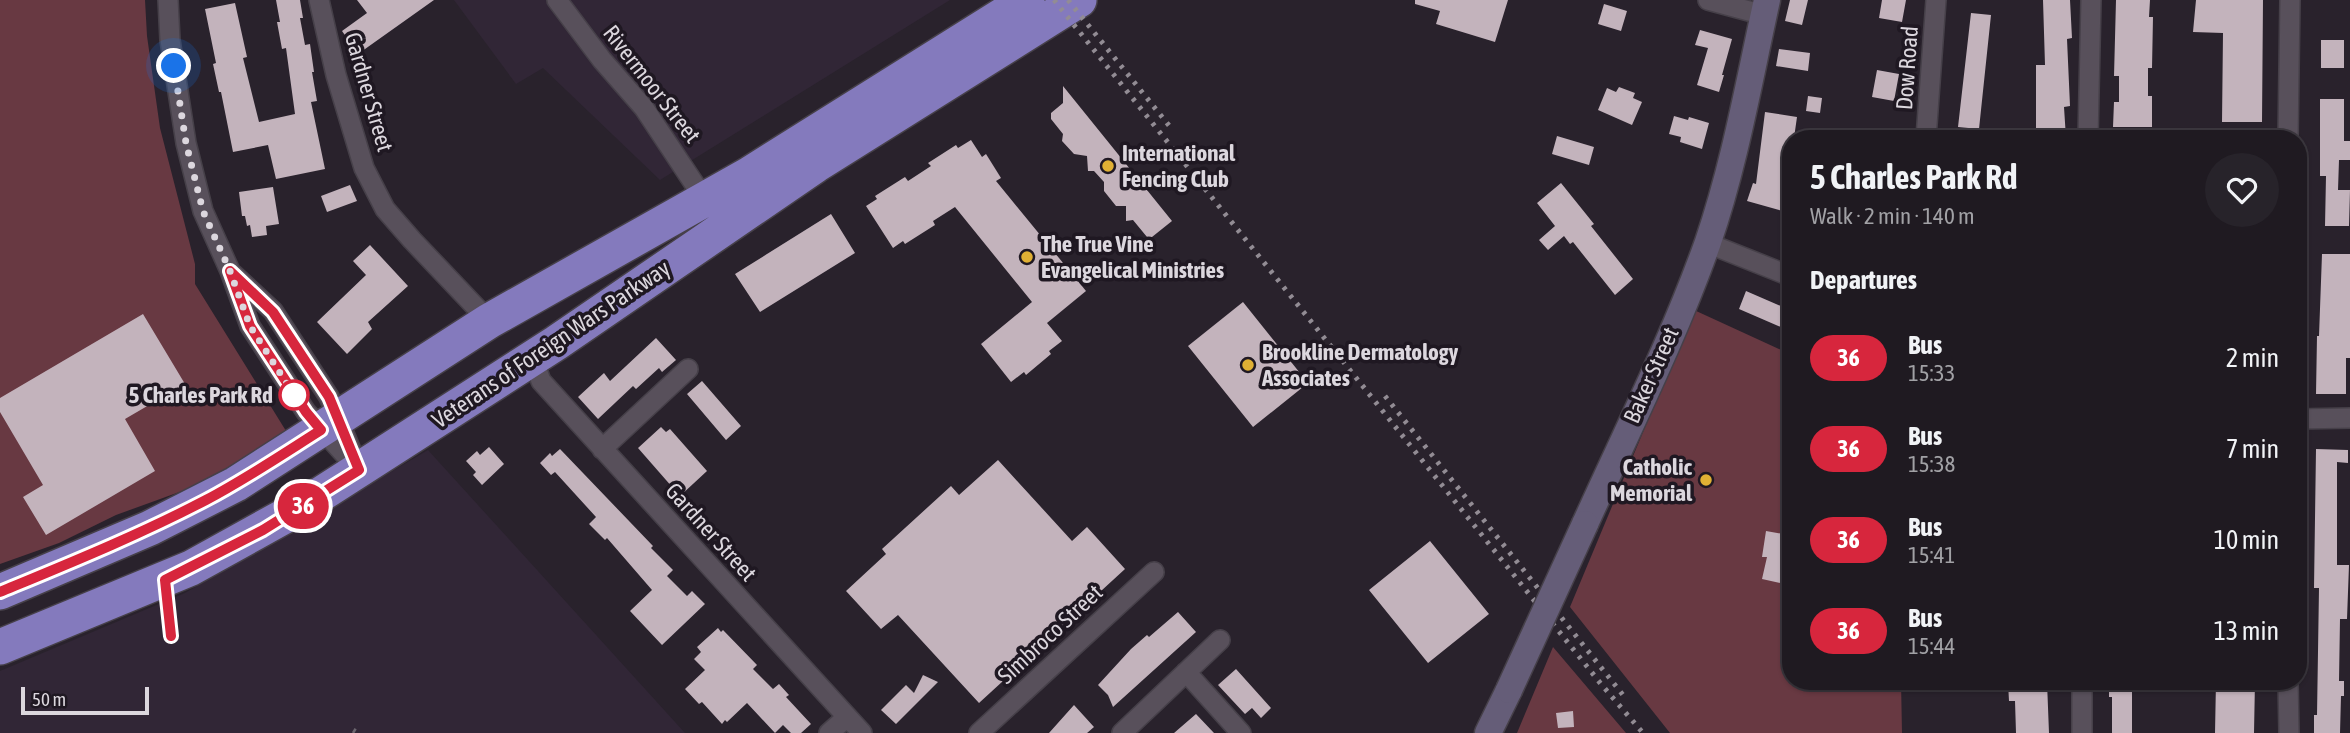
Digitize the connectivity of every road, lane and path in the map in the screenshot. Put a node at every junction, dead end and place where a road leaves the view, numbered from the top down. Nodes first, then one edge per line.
1 (167, 0) edge
2 (319, 0) edge
3 (557, 0) edge
4 (1027, 0) edge
5 (1079, 0) edge
6 (1709, 0) edge
7 (1936, 0) edge
8 (2091, 0) edge
9 (2290, 0) edge
10 (1765, 8) edge
11 (1927, 130) edge
12 (2088, 130) edge
13 (2288, 130) edge
14 (705, 200) junction
15 (1707, 243) junction
16 (230, 271) junction
17 (1782, 273) edge
18 (489, 321) junction
19 (533, 358) junction
20 (688, 369) dead end
21 (2350, 418) edge
22 (2307, 419) edge
23 (330, 424) junction
24 (603, 449) junction
25 (359, 470) junction
26 (1154, 572) dead end
27 (165, 580) junction
28 (0, 592) edge
29 (171, 636) dead end
30 (1220, 640) dead end
31 (0, 648) edge
32 (1186, 672) junction
33 (2082, 690) edge
34 (2288, 690) edge
35 (847, 717) junction
36 (358, 725) dead end
37 (354, 733) edge
38 (829, 733) edge
39 (862, 733) edge
40 (979, 733) edge
41 (1122, 733) edge
42 (1241, 733) edge
43 (1488, 733) edge
44 (2082, 733) edge
45 (2289, 733) edge

1 - 16 street
2 - 18 street, Gardner Street
3 - 14 street, Rivermoor Street
4 - 14 highway, Veterans of Foreign Wars Parkway
5 - 19 highway, Veterans of Foreign Wars Parkway
6 - 10 street
7 - 11 street, Dow Road
8 - 12 street
9 - 13 street
10 - 15 street, Baker Street
14 - 18 highway, Veterans of Foreign Wars Parkway
15 - 17 street
15 - 43 street, Baker Street, bridge
16 - 23 street
16 - 23 street
18 - 23 highway, Veterans of Foreign Wars Parkway
19 - 24 street, Gardner Street
19 - 25 highway, Veterans of Foreign Wars Parkway
20 - 24 street
21 - 22 street
23 - 25 street
23 - 28 highway, Veterans of Foreign Wars Parkway
24 - 35 street, Gardner Street
25 - 27 highway, Veterans of Foreign Wars Parkway
26 - 40 street, Simbroco Street
27 - 29 lane
27 - 31 highway, Veterans of Foreign Wars Parkway
30 - 32 street
32 - 41 street
32 - 42 street
33 - 44 street
34 - 45 street
35 - 38 street
35 - 39 street, Gardner Street
36 - 37 path

